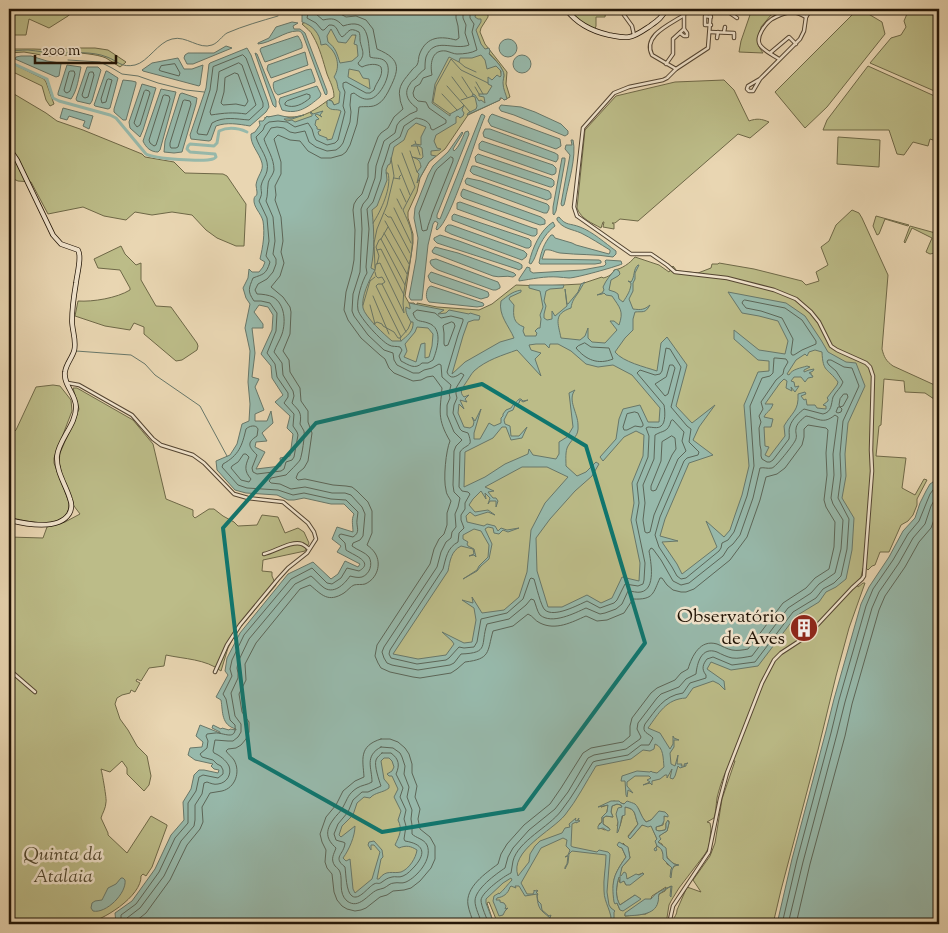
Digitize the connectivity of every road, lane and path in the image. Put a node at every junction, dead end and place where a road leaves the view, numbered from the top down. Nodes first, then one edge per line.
1 (566, 9) edge
2 (622, 9) edge
3 (666, 9) edge
4 (684, 9) edge
5 (711, 9) edge
6 (811, 9) edge
7 (818, 9) edge
8 (836, 9) edge
9 (684, 15) junction
10 (711, 17) junction
11 (806, 17) junction
12 (737, 18) dead end
13 (711, 24) junction
14 (725, 27) dead end
15 (684, 29) junction
16 (710, 32) junction
17 (718, 32) junction
18 (724, 32) junction
19 (680, 34) junction
20 (634, 35) junction
21 (717, 38) dead end
22 (734, 38) dead end
23 (796, 44) junction
24 (770, 53) junction
25 (780, 60) junction
26 (666, 64) junction
27 (676, 69) junction
28 (760, 79) junction
29 (9, 148) edge
30 (66, 383) junction
31 (9, 520) edge
32 (310, 550) junction
33 (264, 554) dead end
34 (9, 672) edge
35 (215, 672) dead end
36 (35, 692) dead end
37 (669, 924) edge

1 - 20 main road
2 - 20 street
3 - 20 main road
4 - 9 street
5 - 10 street
5 - 12 street
6 - 11 street
7 - 8 street
9 - 15 street
9 - 26 street
10 - 13 street
10 - 13 street
11 - 23 street
11 - 24 street
13 - 16 street
14 - 18 street
15 - 19 street
15 - 19 street
16 - 17 street
16 - 27 street
17 - 18 street
17 - 21 street
18 - 22 street
19 - 26 street
23 - 24 street
23 - 25 street
24 - 25 street
25 - 28 street
26 - 27 street
27 - 37 street
28 - 28 street
29 - 30 main road
30 - 31 main road
30 - 32 street
32 - 33 street
32 - 35 street
34 - 36 street

